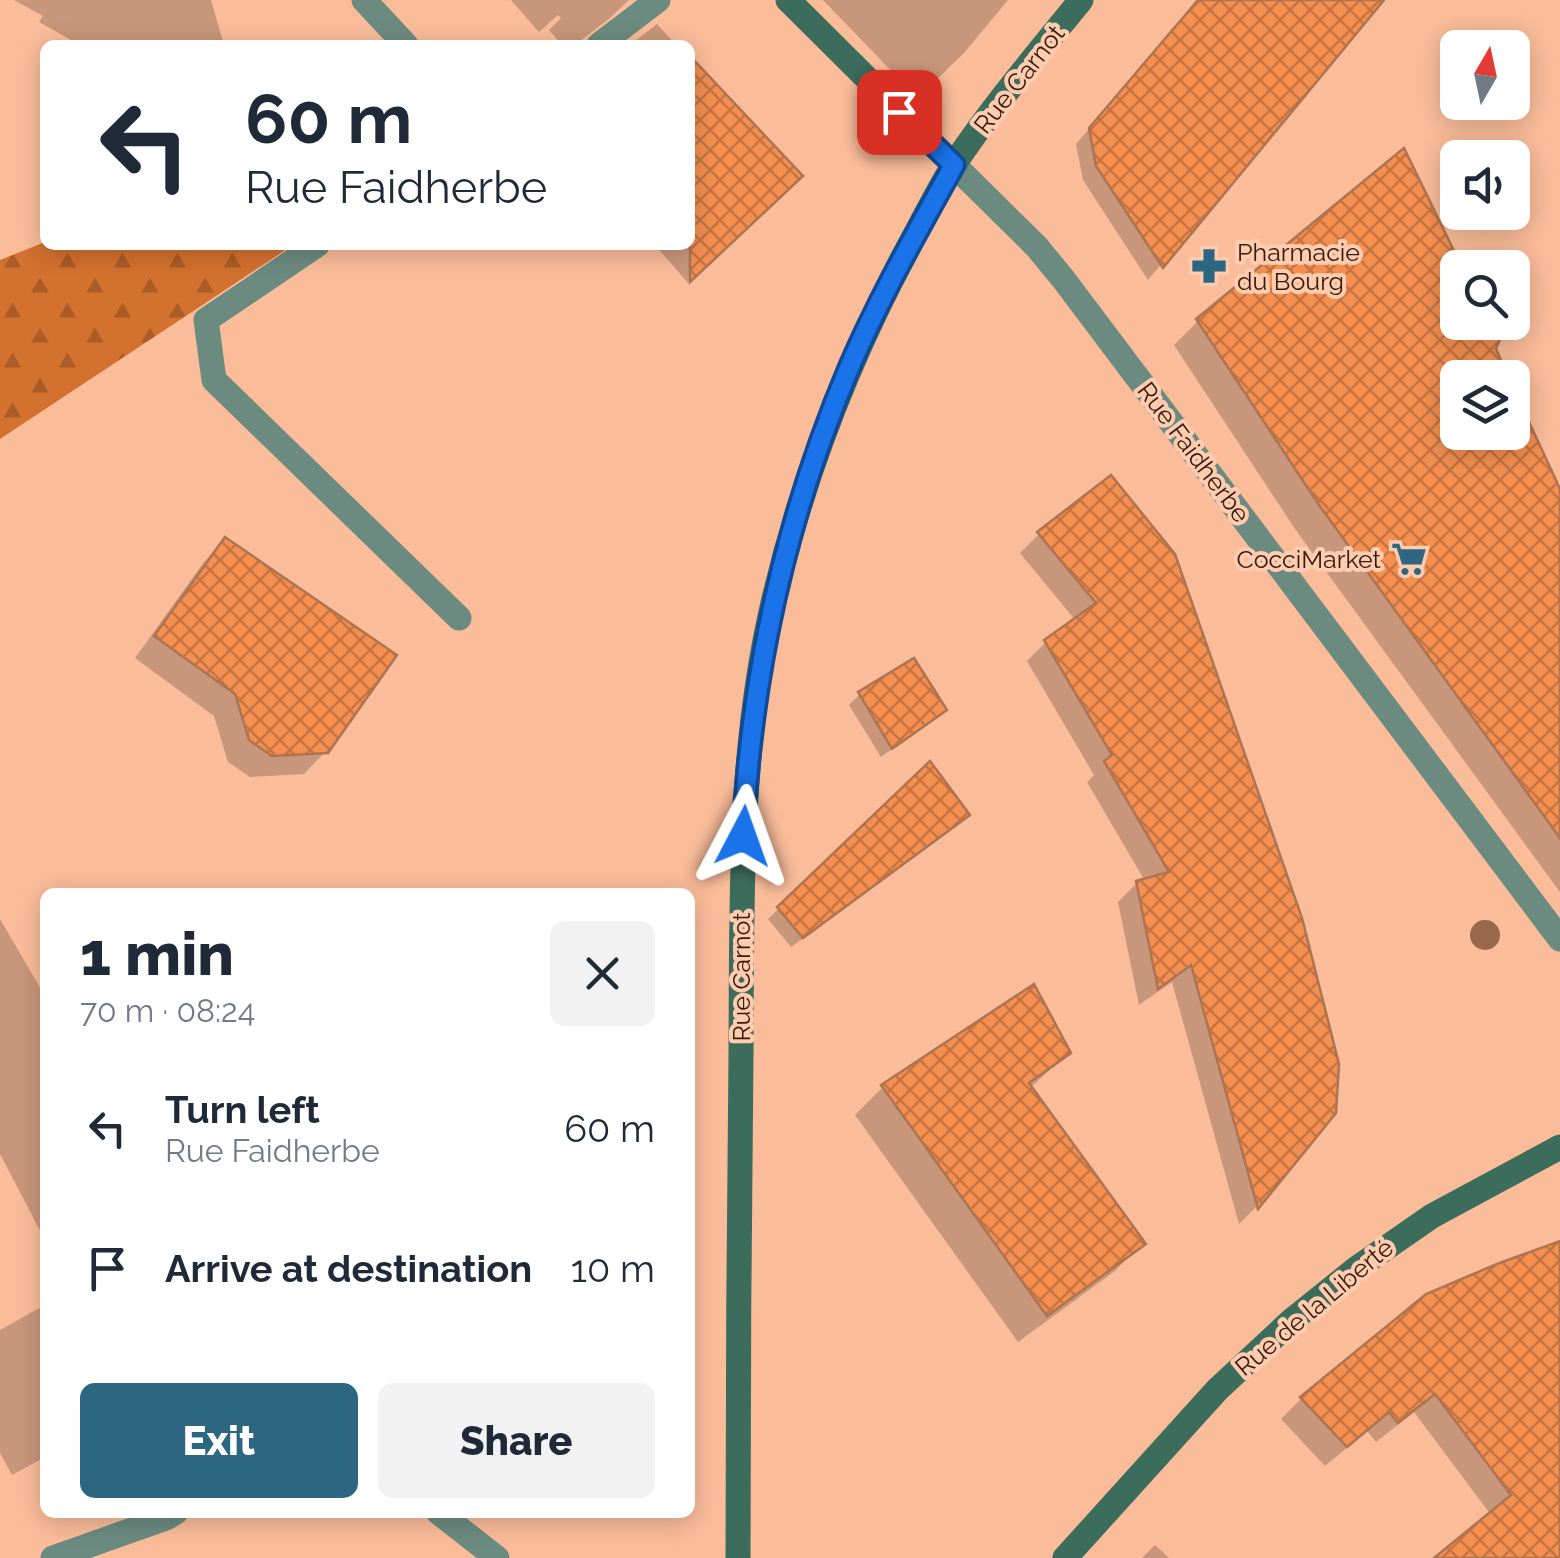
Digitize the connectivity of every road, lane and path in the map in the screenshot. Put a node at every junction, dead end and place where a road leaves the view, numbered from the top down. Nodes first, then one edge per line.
1 (364, 0) edge
2 (658, 0) edge
3 (788, 0) edge
4 (1081, 0) edge
5 (401, 40) edge
6 (606, 40) edge
7 (954, 165) junction
8 (310, 250) edge
9 (458, 618) dead end
10 (1560, 940) edge
11 (1560, 1147) edge
12 (166, 1518) edge
13 (446, 1518) edge
14 (52, 1558) edge
15 (497, 1558) edge
16 (738, 1558) edge
17 (1065, 1558) edge

1 - 5 street
2 - 6 street
3 - 7 main road, Rue Faidherbe
4 - 7 main road, Rue Carnot
7 - 10 street, Rue Faidherbe
7 - 16 main road, Rue Carnot
8 - 9 street
11 - 17 main road, Rue de la Liberté
12 - 14 street
13 - 15 street

